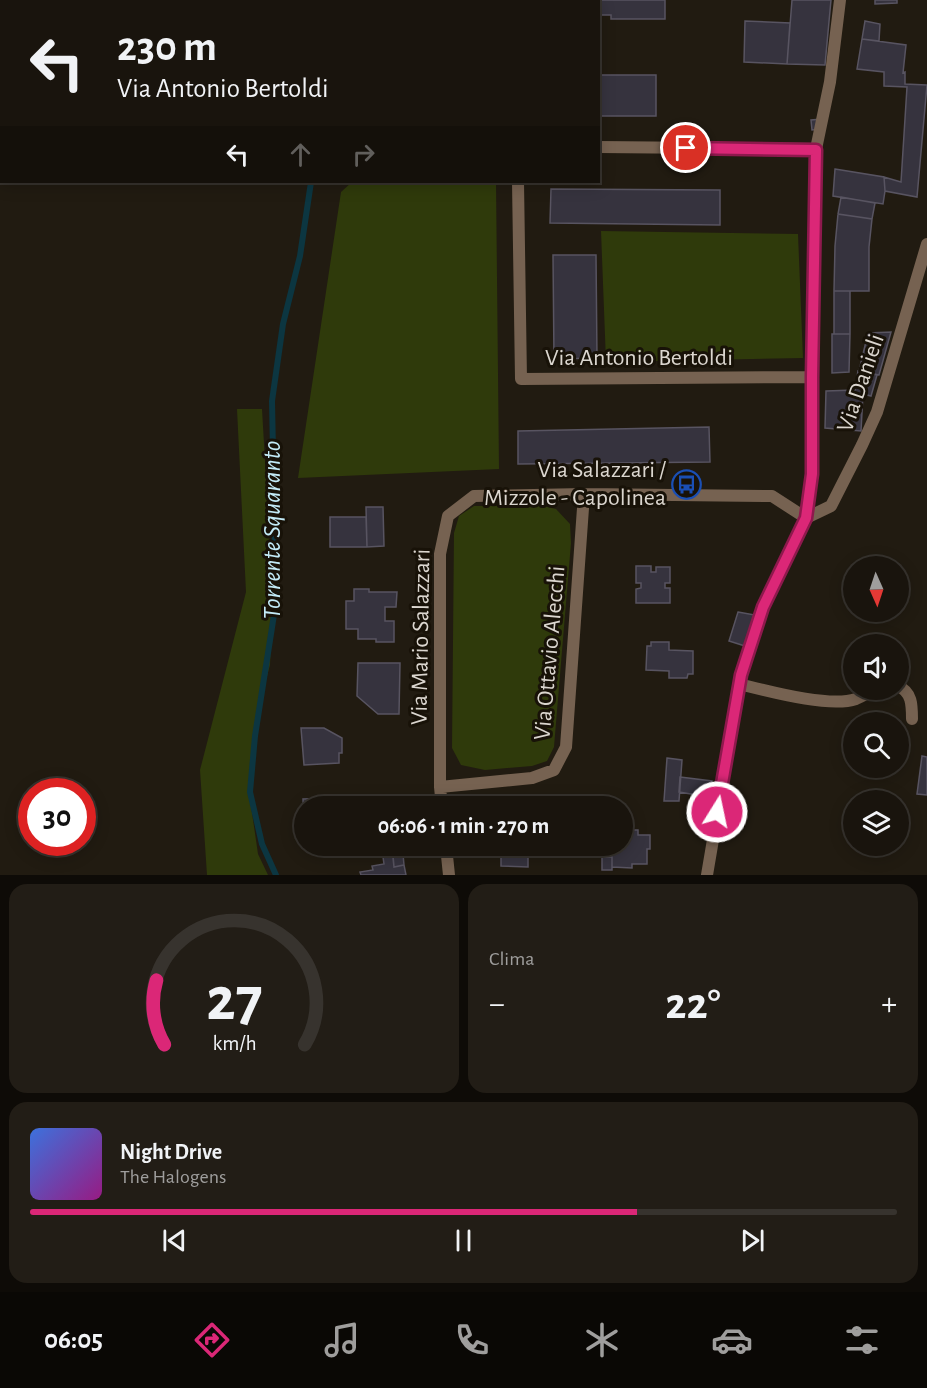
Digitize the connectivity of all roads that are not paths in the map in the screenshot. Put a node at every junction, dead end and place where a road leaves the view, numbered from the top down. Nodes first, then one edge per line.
1 (840, 0) edge
2 (600, 147) edge
3 (816, 150) junction
4 (518, 183) edge
5 (927, 244) edge
6 (812, 377) junction
7 (584, 494) junction
8 (806, 518) junction
9 (739, 684) junction
10 (909, 694) edge
11 (843, 700) edge
12 (912, 719) dead end
13 (440, 787) junction
14 (441, 796) edge
15 (447, 856) edge
16 (449, 875) edge
17 (707, 875) edge

1 - 3 street
2 - 3 street
3 - 6 street
4 - 6 street, Via Antonio Bertoldi
5 - 8 street, Via Danieli
6 - 8 street
7 - 8 street, Via Mario Salazzari
7 - 13 street, Via Ottavio Alecchi
7 - 13 street, Via Mario Salazzari
8 - 9 street
9 - 11 street
9 - 17 street
10 - 12 street
13 - 14 street, Via Mario Salazzari
15 - 16 street

